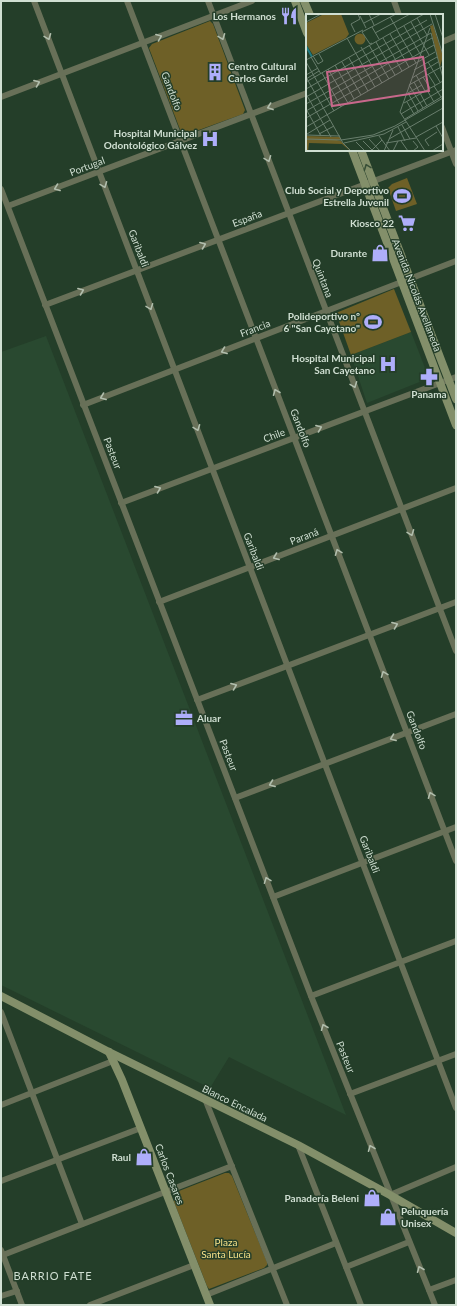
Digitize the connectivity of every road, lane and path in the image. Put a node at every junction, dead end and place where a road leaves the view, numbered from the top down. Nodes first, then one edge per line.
1 (34, 1) edge
2 (127, 1) edge
3 (208, 1) edge
4 (252, 1) edge
5 (295, 1) edge
6 (304, 1) edge
7 (394, 1) edge
8 (310, 14) edge
9 (400, 14) edge
10 (214, 16) junction
11 (306, 30) edge
12 (456, 36) edge
13 (443, 42) edge
14 (143, 43) junction
15 (61, 74) junction
16 (306, 93) edge
17 (1, 97) edge
18 (251, 114) junction
19 (443, 129) edge
20 (181, 140) junction
21 (352, 151) edge
22 (361, 151) edge
23 (454, 151) edge
24 (456, 164) edge
25 (99, 172) junction
26 (373, 181) junction
27 (365, 184) junction
28 (1, 189) edge
29 (8, 206) junction
30 (288, 213) junction
31 (218, 240) junction
32 (456, 261) edge
33 (136, 270) junction
34 (410, 278) junction
35 (402, 282) junction
36 (45, 305) junction
37 (326, 311) junction
38 (255, 338) junction
39 (175, 370) junction
40 (452, 378) edge
41 (440, 383) junction
42 (456, 399) edge
43 (83, 405) junction
44 (364, 411) junction
45 (456, 425) edge
46 (294, 438) junction
47 (212, 468) junction
48 (456, 488) edge
49 (121, 503) junction
50 (402, 509) junction
51 (332, 536) junction
52 (250, 567) junction
53 (159, 602) junction
54 (456, 602) edge
55 (440, 608) junction
56 (369, 635) junction
57 (456, 651) edge
58 (287, 666) junction
59 (197, 700) junction
60 (456, 714) edge
61 (407, 733) junction
62 (325, 764) junction
63 (235, 798) junction
64 (456, 827) edge
65 (445, 832) junction
66 (456, 862) edge
67 (362, 863) junction
68 (273, 897) junction
69 (456, 941) edge
70 (400, 962) junction
71 (1, 996) edge
72 (311, 996) junction
73 (1, 1012) edge
74 (4, 1027) edge
75 (108, 1052) junction
76 (456, 1054) edge
77 (113, 1061) junction
78 (438, 1061) junction
79 (31, 1093) junction
80 (350, 1094) junction
81 (205, 1099) junction
82 (1, 1105) edge
83 (456, 1108) edge
84 (141, 1128) junction
85 (298, 1146) junction
86 (58, 1159) junction
87 (232, 1166) junction
88 (456, 1167) edge
89 (1, 1181) edge
90 (166, 1191) junction
91 (390, 1195) junction
92 (82, 1224) junction
93 (456, 1234) edge
94 (409, 1242) junction
95 (336, 1243) junction
96 (2, 1253) edge
97 (194, 1265) junction
98 (346, 1267) junction
99 (273, 1268) junction
100 (456, 1280) edge
101 (429, 1290) junction
102 (16, 1291) junction
103 (206, 1295) junction
104 (1, 1296) edge
105 (22, 1305) edge
106 (90, 1305) edge
107 (210, 1305) edge
108 (287, 1305) edge
109 (361, 1305) edge
110 (435, 1305) edge

1 -> 15 street, Garibaldi
2 - 14 street, Gandolfo
3 - 10 street, Quintana
4 - 10 street
5 - 11 street
6 - 8 street
7 - 9 street
14 -> 10 street
10 -> 18 street, Quintana
12 - 13 street
14 - 15 street
14 - 20 street, Gandolfo
17 -> 15 street
15 - 25 street, Garibaldi
16 -> 18 street, Portugal
18 - 20 street, Portugal
18 -> 30 street, Quintana
19 - 23 street
20 - 25 street, Portugal
20 - 31 street, Gandolfo
21 - 27 street, Avenida Nicolás Avellaneda
26 -> 22 street, Avenida Nicolás Avellaneda
23 - 24 street
23 - 26 street, España
25 -> 29 street, Portugal
25 -> 33 street, Garibaldi
26 - 27 street, España
26 - 34 street, Avenida Nicolás Avellaneda
27 - 30 street, España
27 - 35 street, Avenida Nicolás Avellaneda
28 - 29 street, Pasteur
29 - 36 street, Pasteur
30 - 31 street, España
30 - 37 street, Quintana
33 -> 31 street, España
31 - 38 street, Gandolfo
32 - 34 street, Francia
36 -> 33 street, España
33 -> 39 street, Garibaldi
34 - 35 street, Francia
34 - 40 street, Avenida Nicolás Avellaneda
35 - 37 street, Francia
35 - 41 street, Avenida Nicolás Avellaneda
36 - 43 street, Pasteur
37 - 38 street, Francia
37 -> 44 street, Quintana
38 -> 39 street, Francia
46 -> 38 street, Gandolfo
39 -> 43 street, Francia
39 -> 47 street, Garibaldi
40 - 41 street, Chile
40 - 42 street, Avenida Nicolás Avellaneda
41 - 44 street, Chile
41 - 45 street, Avenida Nicolás Avellaneda
43 - 49 street, Pasteur
46 -> 44 street, Chile
44 - 50 street, Quintana
46 - 47 street, Chile
46 - 51 street, Gandolfo
49 -> 47 street, Chile
47 - 52 street, Garibaldi
48 - 50 street, Paraná
49 - 53 street, Pasteur
50 - 51 street, Paraná
50 -> 55 street, Quintana
51 -> 52 street, Paraná
56 -> 51 street, Gandolfo
52 - 53 street, Paraná
52 - 58 street, Garibaldi
53 - 59 street, Pasteur
54 - 55 street
56 -> 55 street
55 - 57 street, Quintana
56 - 58 street
61 -> 56 street, Gandolfo
59 -> 58 street
58 - 62 street, Garibaldi
59 - 63 street, Pasteur
60 - 61 street
61 -> 62 street
65 -> 61 street, Gandolfo
62 -> 63 street
62 - 67 street, Garibaldi
68 -> 63 street, Pasteur
64 - 65 street
65 - 66 street, Gandolfo
65 - 67 street
67 - 68 street
67 - 70 street, Garibaldi
68 - 72 street, Pasteur
69 - 70 street
70 - 72 street
70 - 78 street, Garibaldi
71 - 75 street, Blanco Encalada
80 -> 72 street, Pasteur
73 - 74 street
74 - 79 street
75 - 77 street, Carlos Casares
75 - 81 street, Blanco Encalada
76 - 78 street
77 - 79 street
77 - 84 street, Carlos Casares
78 - 80 street
78 - 83 street, Garibaldi
79 - 82 street
79 - 86 street
91 -> 80 street, Pasteur
81 - 85 street, Blanco Encalada
81 - 87 street
84 - 86 street
84 - 90 street, Carlos Casares
85 - 91 street, Blanco Encalada
85 - 95 street
86 - 89 street
86 - 92 street
87 - 90 street
87 - 99 street
88 - 91 street
90 - 92 street
90 - 97 street, Carlos Casares
91 - 93 street, Blanco Encalada
91 - 94 street, Pasteur
92 - 96 street
94 - 98 street
101 -> 94 street, Pasteur
95 - 98 street
95 - 99 street
96 - 102 street
97 - 103 street, Carlos Casares
97 - 106 street
98 - 109 street
99 - 103 street
99 - 108 street
100 - 101 street
101 - 110 street, Pasteur
102 - 104 street
102 - 105 street
103 - 107 street, Carlos Casares

